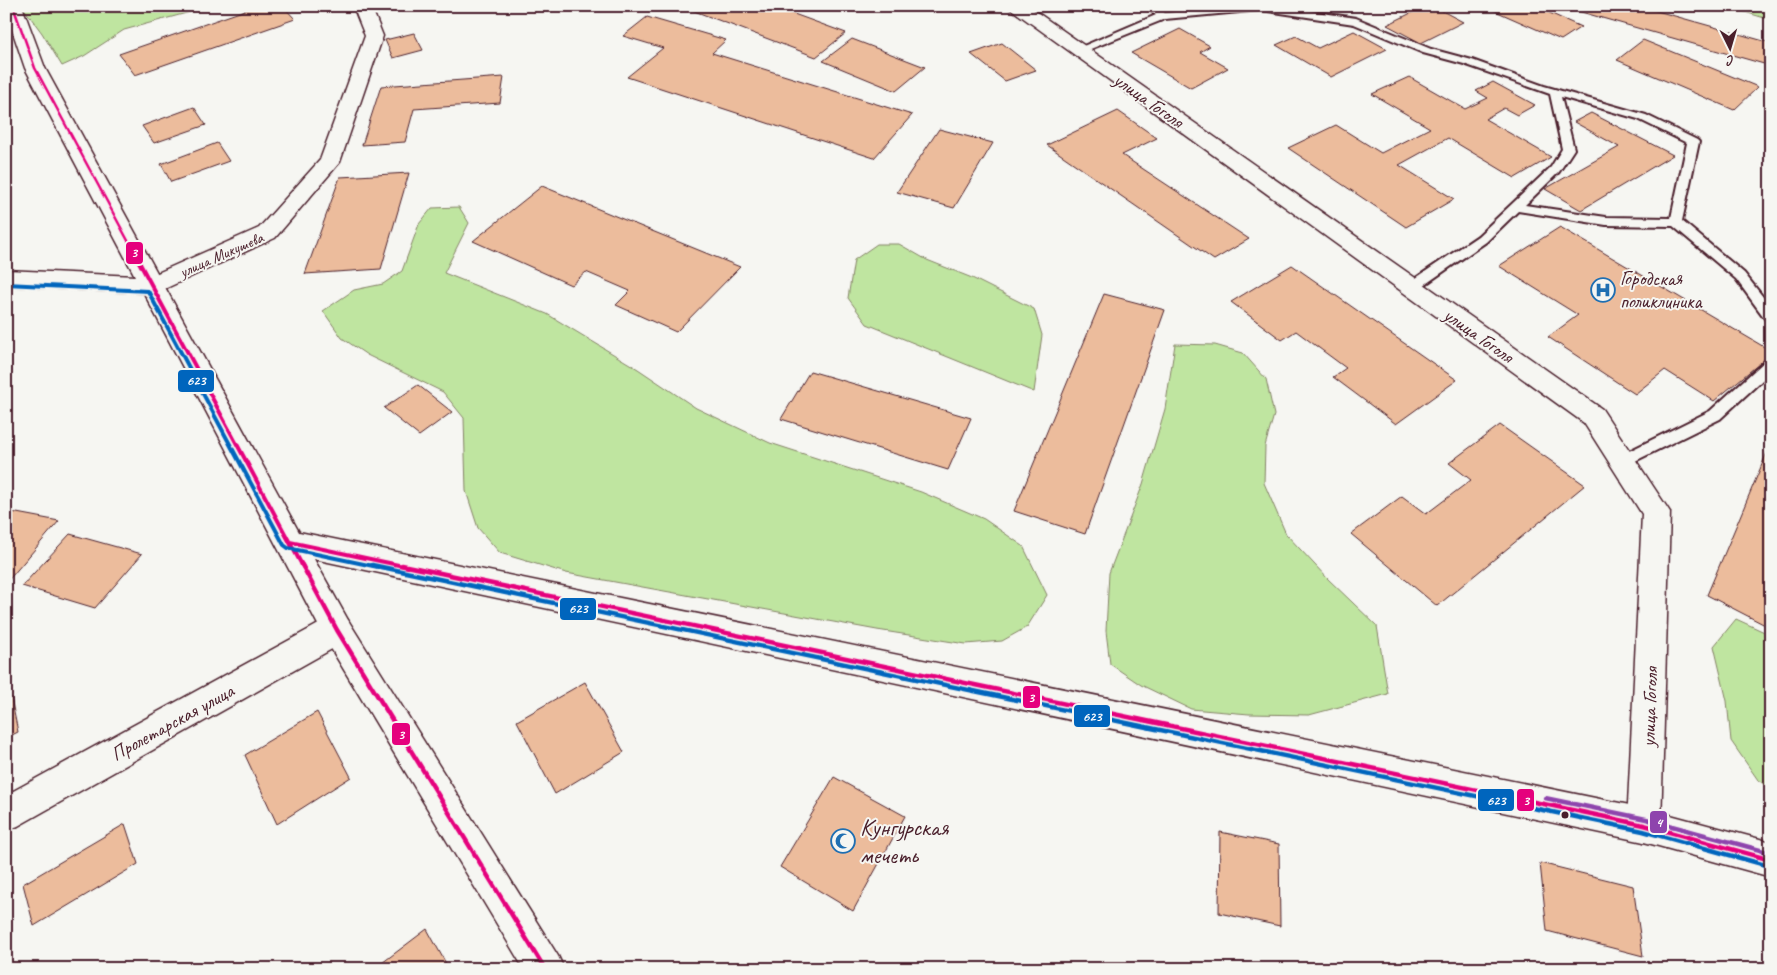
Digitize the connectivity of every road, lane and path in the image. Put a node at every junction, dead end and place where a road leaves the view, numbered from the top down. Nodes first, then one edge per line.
1 (13, 6) edge
2 (362, 6) edge
3 (1016, 6) edge
4 (1149, 6) edge
5 (1337, 6) edge
6 (1163, 16) junction
7 (1356, 21) junction
8 (1079, 50) junction
9 (1554, 92) junction
10 (1516, 207) junction
11 (1676, 222) junction
12 (6, 278) edge
13 (152, 285) junction
14 (1412, 287) junction
15 (1771, 317) edge
16 (1771, 364) edge
17 (1622, 461) junction
18 (290, 542) junction
19 (337, 630) junction
20 (6, 814) edge
21 (1644, 825) junction
22 (1771, 860) edge
23 (545, 969) edge

1 - 13 street
2 - 13 street, улица Микушева
3 - 8 street, улица Гоголя
4 - 6 lane
5 - 7 lane
6 - 7 lane
6 - 8 lane
7 - 9 lane
8 - 14 street, улица Гоголя
9 - 10 lane
9 - 11 lane
10 - 11 lane
10 - 14 lane
11 - 15 lane
12 - 13 street, улица Микушева
13 - 18 street
14 - 17 street, улица Гоголя
16 - 17 lane
17 - 21 street, улица Гоголя
18 - 19 street
18 - 21 street
19 - 20 street, Пролетарская улица
19 - 23 street
21 - 22 street

